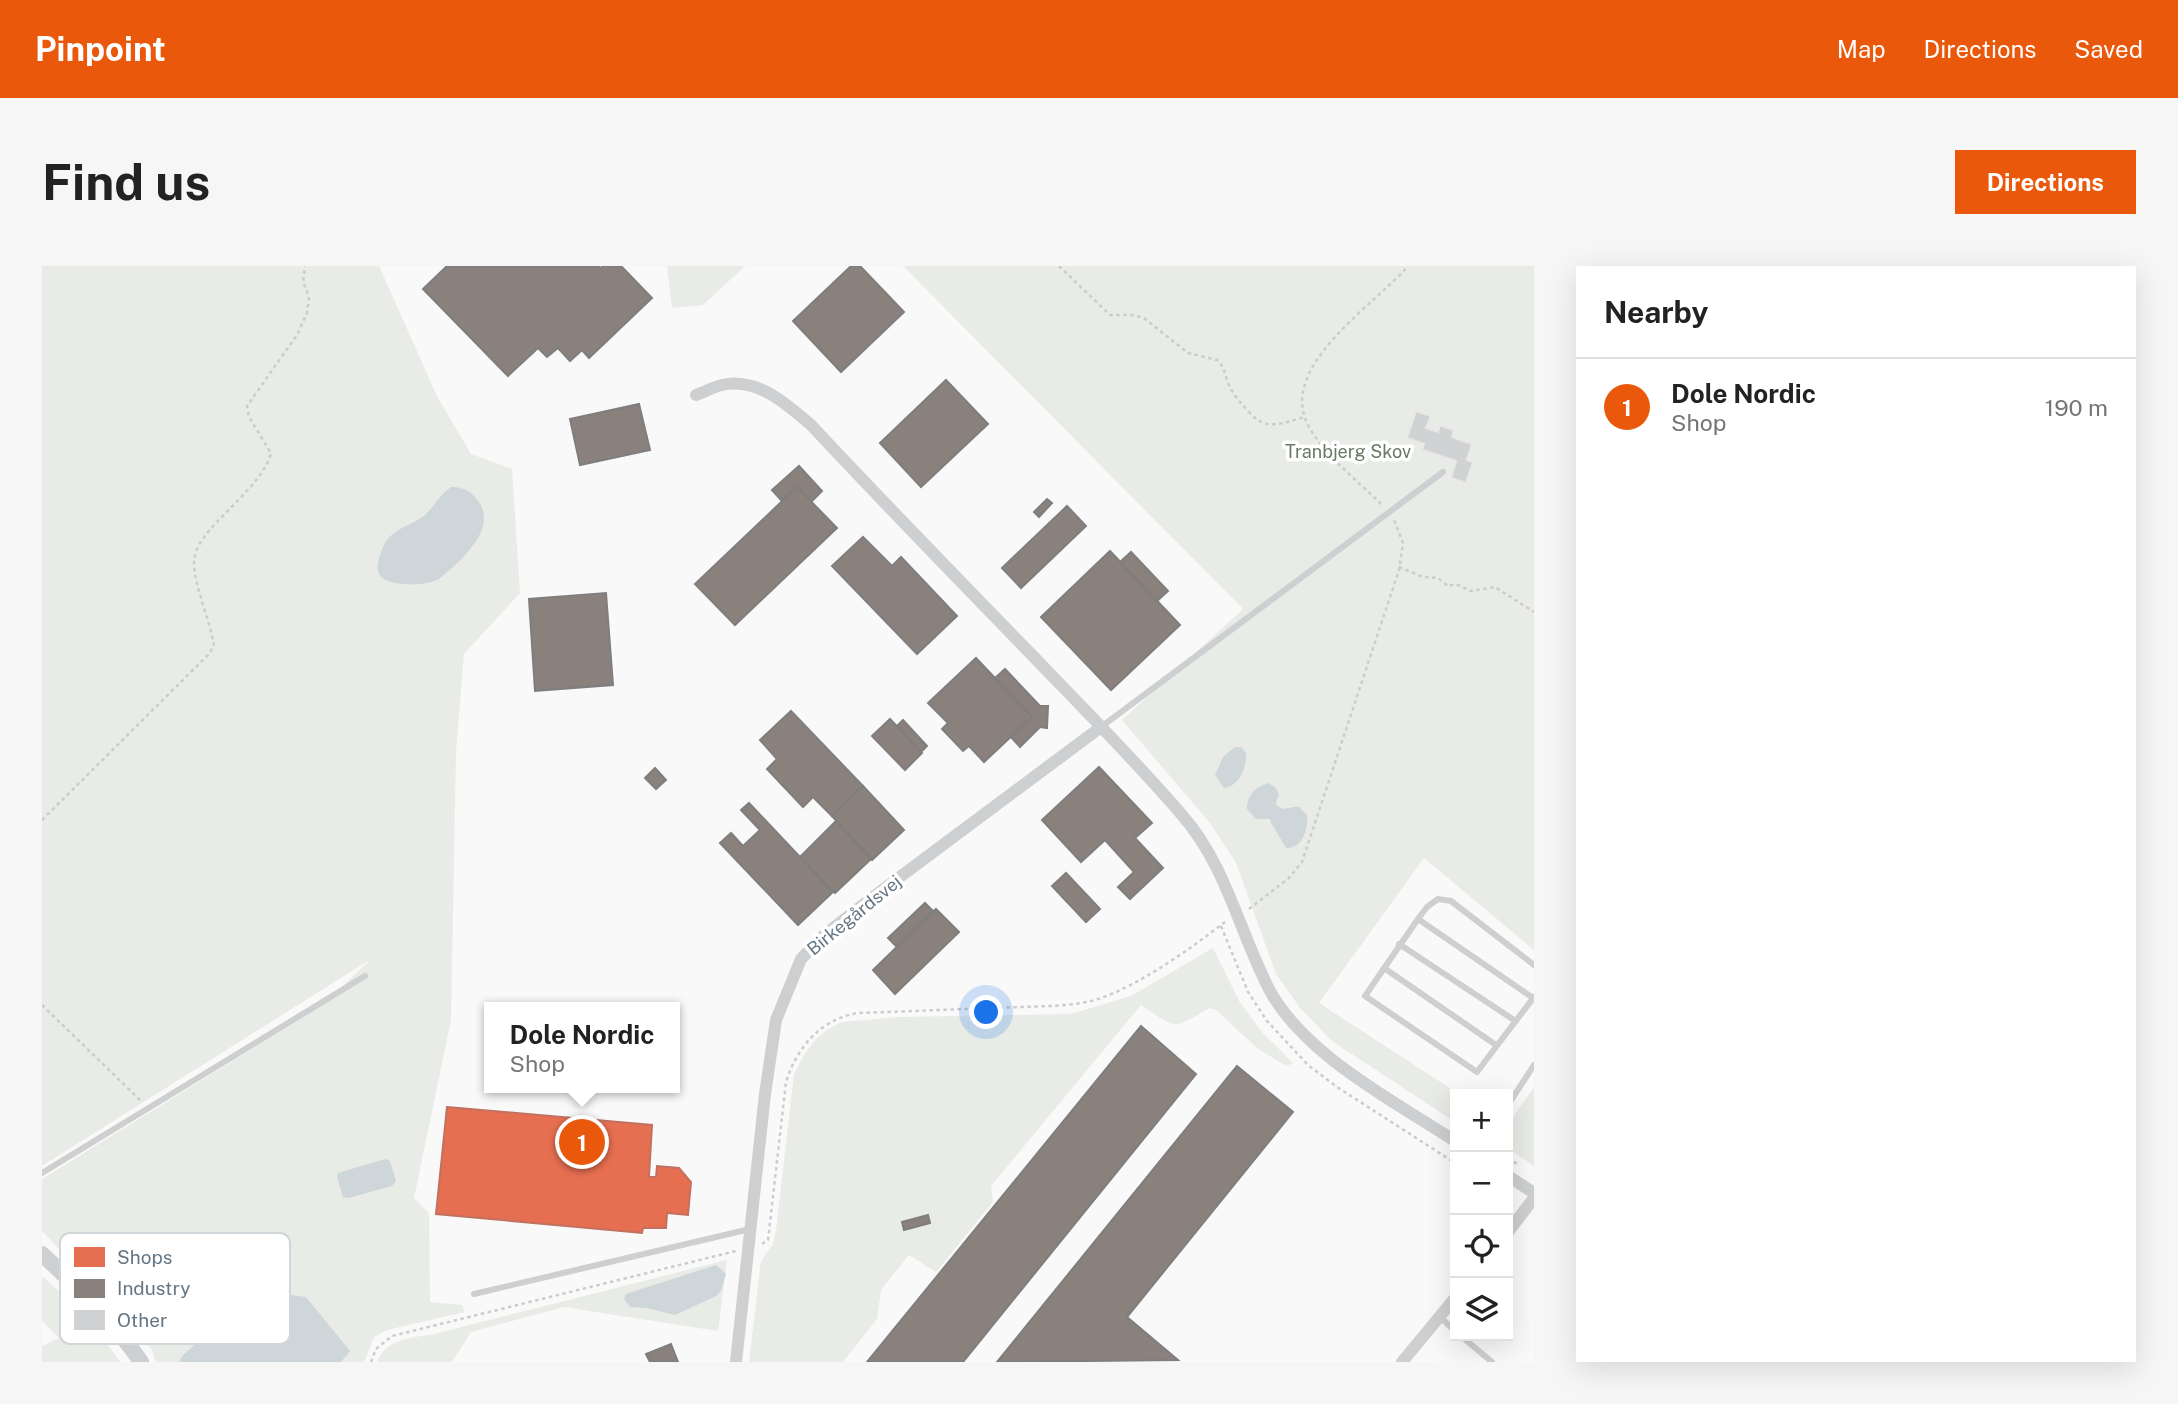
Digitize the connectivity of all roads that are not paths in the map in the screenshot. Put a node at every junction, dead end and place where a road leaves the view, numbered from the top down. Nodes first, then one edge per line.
1 (696, 395) dead end
2 (1443, 472) dead end
3 (1101, 727) junction
4 (1418, 919) junction
5 (1399, 944) junction
6 (1534, 965) edge
7 (1384, 968) junction
8 (365, 976) dead end
9 (1534, 997) edge
10 (1514, 1020) junction
11 (1496, 1045) junction
12 (1534, 1065) edge
13 (1513, 1097) edge
14 (1450, 1138) edge
15 (42, 1173) edge
16 (1513, 1179) edge
17 (1534, 1196) edge
18 (1513, 1224) edge
19 (750, 1229) junction
20 (42, 1254) edge
21 (60, 1271) edge
22 (474, 1294) dead end
23 (1450, 1304) edge
24 (1440, 1317) junction
25 (1450, 1326) edge
26 (1467, 1341) edge
27 (129, 1344) edge
28 (141, 1362) edge
29 (736, 1362) edge
30 (1402, 1362) edge
31 (1492, 1362) edge

1 - 3 street
2 - 3 lane
3 - 14 street
3 - 19 street, Birkegårdsvej
4 - 5 lane
4 - 6 lane
4 - 9 lane
5 - 7 lane
5 - 10 lane
7 - 11 lane
7 - 11 lane
8 - 15 lane
9 - 10 lane
10 - 11 lane
12 - 13 lane
16 - 17 street
17 - 18 street
19 - 22 lane
19 - 29 street, Birkegårdsvej
20 - 21 street
23 - 24 street
24 - 25 lane
24 - 30 street
26 - 31 lane
27 - 28 street

